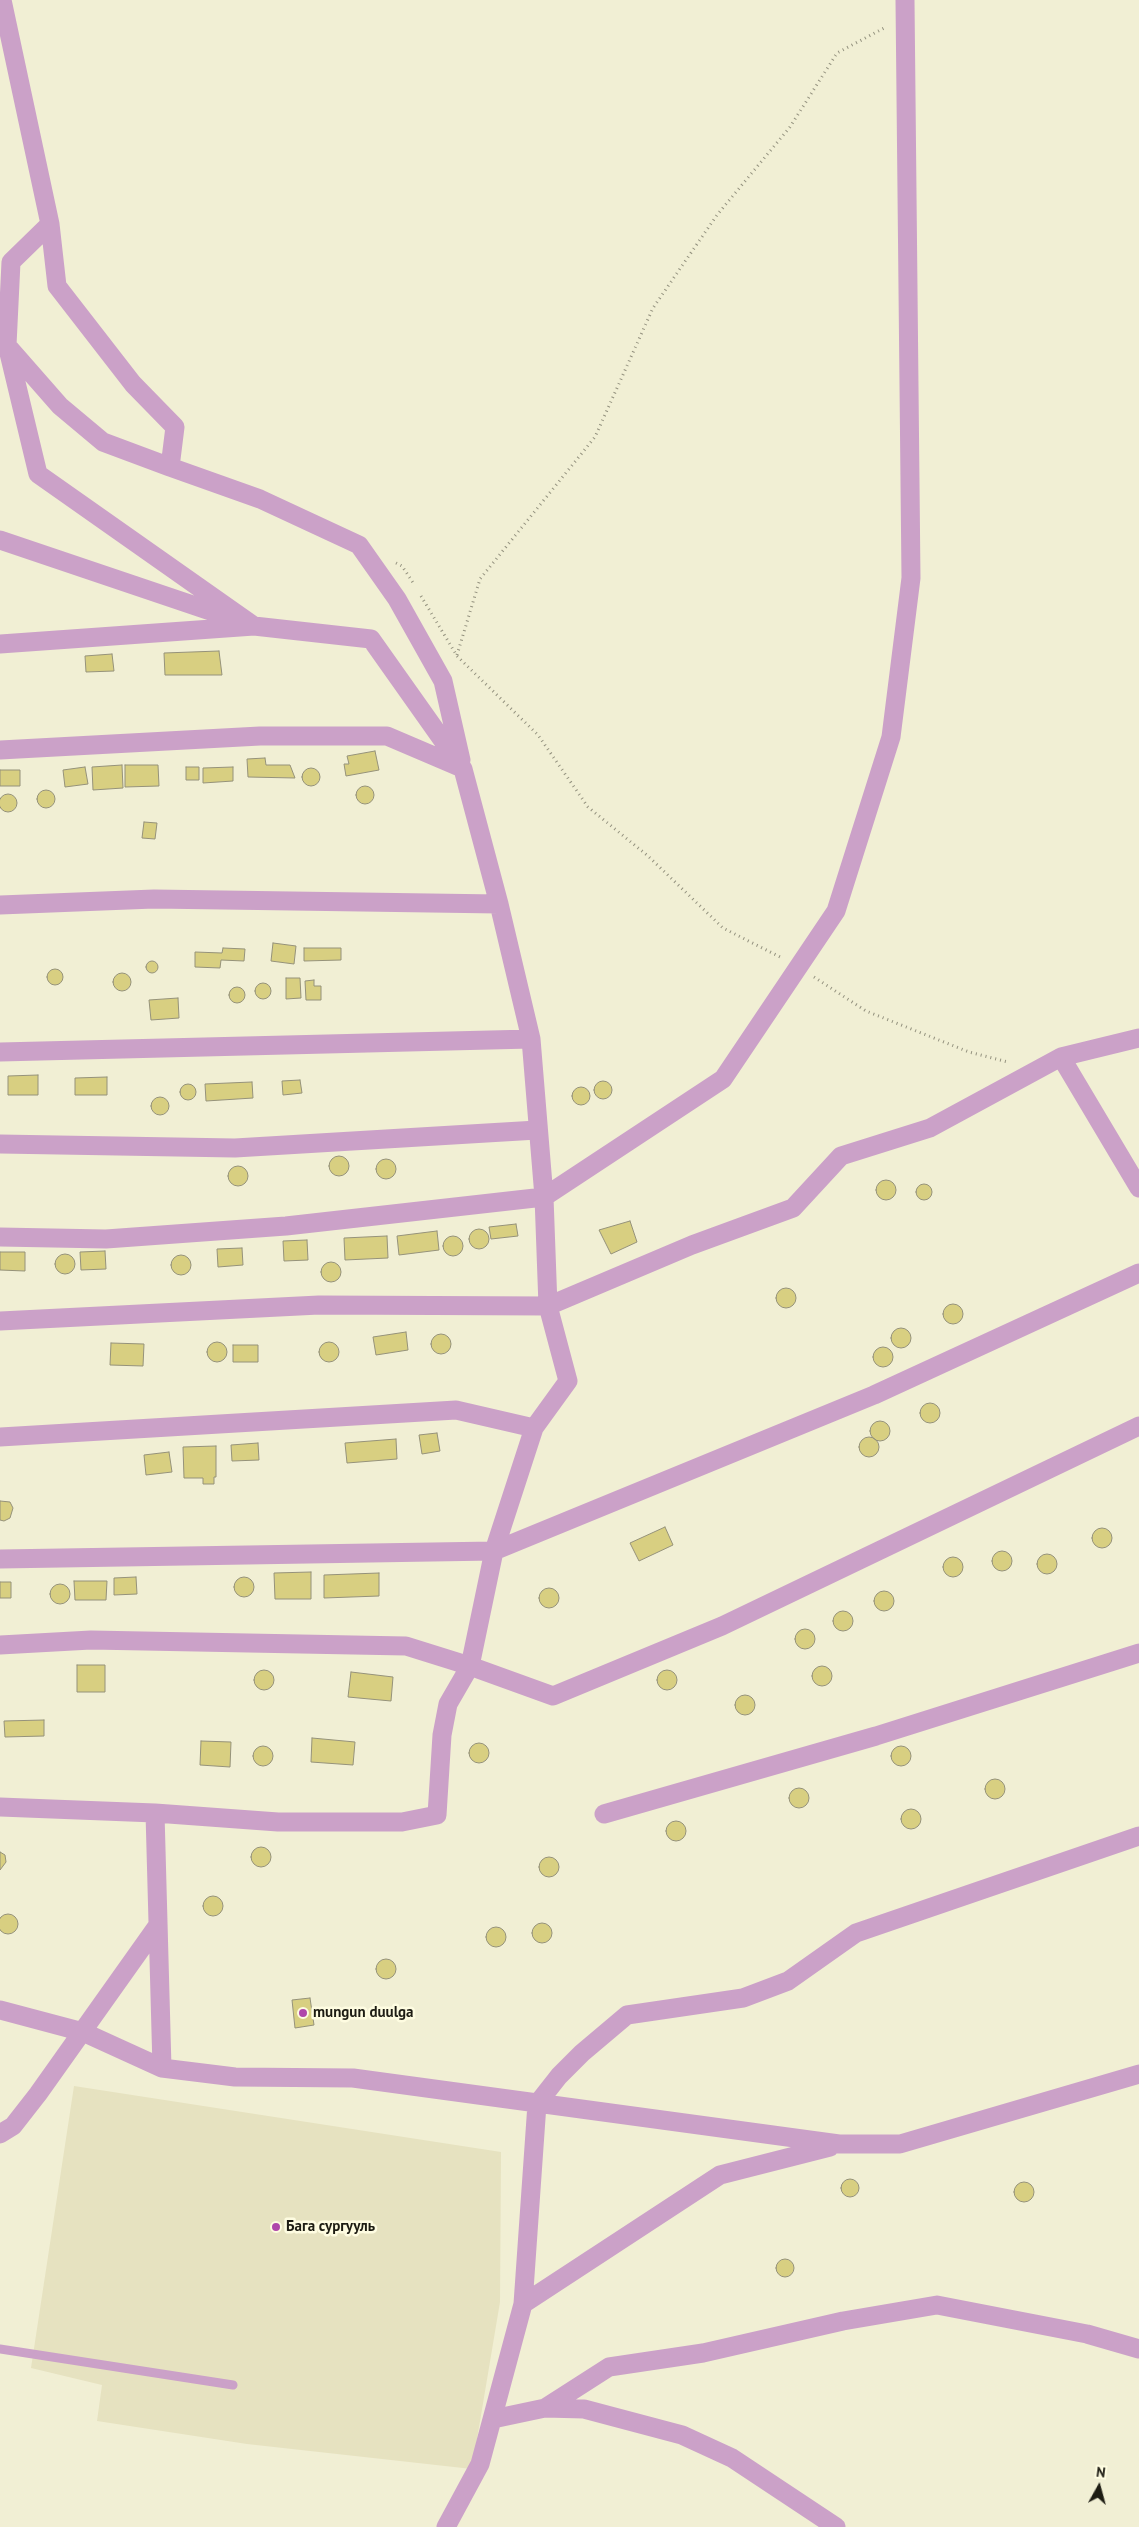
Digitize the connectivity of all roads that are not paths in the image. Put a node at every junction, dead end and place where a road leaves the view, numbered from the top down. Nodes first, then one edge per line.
1 (2, 0) edge
2 (905, 8) edge
3 (50, 224) junction
4 (6, 262) edge
5 (4, 341) edge
6 (170, 467) junction
7 (0, 540) edge
8 (254, 626) junction
9 (0, 644) edge
10 (0, 750) edge
11 (463, 769) junction
12 (499, 904) junction
13 (0, 905) edge
14 (1139, 1038) edge
15 (530, 1039) junction
16 (0, 1052) edge
17 (1061, 1057) junction
18 (537, 1130) junction
19 (0, 1144) edge
20 (1139, 1188) edge
21 (544, 1197) junction
22 (0, 1237) edge
23 (1139, 1273) edge
24 (548, 1306) junction
25 (0, 1322) edge
26 (1139, 1426) edge
27 (534, 1428) junction
28 (0, 1437) edge
29 (494, 1551) junction
30 (0, 1559) edge
31 (0, 1645) edge
32 (1139, 1652) edge
33 (470, 1666) junction
34 (0, 1807) edge
35 (155, 1813) junction
36 (604, 1814) dead end
37 (1139, 1836) edge
38 (158, 1925) junction
39 (0, 2010) edge
40 (82, 2032) junction
41 (162, 2068) junction
42 (1139, 2074) edge
43 (537, 2104) junction
44 (0, 2134) edge
45 (839, 2144) junction
46 (523, 2304) junction
47 (0, 2349) edge
48 (1139, 2349) edge
49 (233, 2385) dead end
50 (546, 2408) junction
51 (493, 2419) junction
52 (446, 2527) edge
53 (836, 2527) edge

1 - 3 street
2 - 21 street
3 - 4 street
3 - 6 street
4 - 5 street
5 - 6 street
5 - 8 street
6 - 11 street
7 - 8 street
8 - 9 street
8 - 11 street
10 - 11 street
11 - 12 street
12 - 13 street
12 - 15 street
14 - 17 street
15 - 16 street
15 - 18 street
17 - 20 street
17 - 24 street
18 - 19 street
18 - 21 street
21 - 22 street
21 - 24 street
23 - 29 street
24 - 25 street
24 - 27 street
26 - 33 street
27 - 28 street
27 - 29 street
29 - 30 street
29 - 33 street
31 - 33 street
32 - 36 street
33 - 35 street
34 - 35 street
35 - 38 street
37 - 43 street
38 - 40 street
38 - 41 street
39 - 40 street
40 - 41 street
40 - 44 street
41 - 43 street
42 - 45 street
43 - 45 street
43 - 46 street
45 - 46 street
46 - 51 street
47 - 49 lane
48 - 50 street
50 - 51 street
50 - 53 street
51 - 52 street

